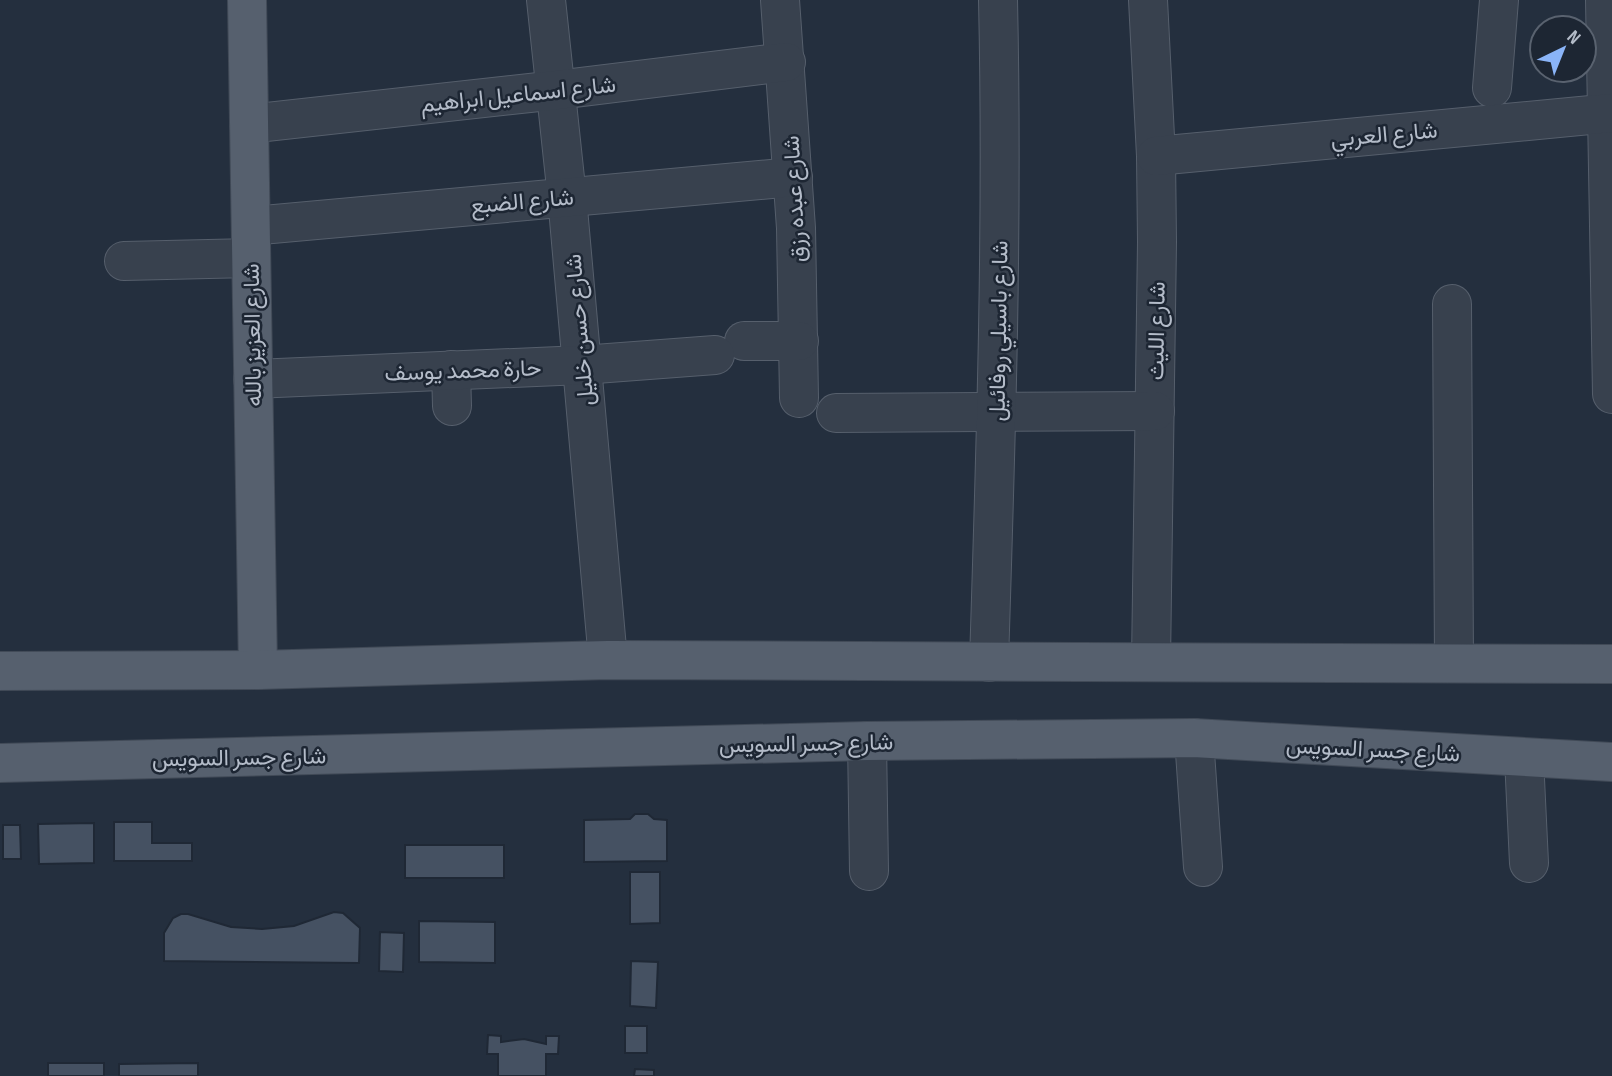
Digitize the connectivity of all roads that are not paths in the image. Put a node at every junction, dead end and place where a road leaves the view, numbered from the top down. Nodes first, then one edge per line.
1 (247, 0) edge
2 (546, 0) edge
3 (780, 0) edge
4 (998, 0) edge
5 (1148, 0) edge
6 (1499, 0) edge
7 (1605, 0) edge
8 (786, 62) junction
9 (1492, 89) dead end
10 (557, 90) junction
11 (1609, 114) edge
12 (249, 124) junction
13 (1156, 156) junction
14 (793, 177) junction
15 (567, 197) junction
16 (251, 242) junction
17 (124, 261) dead end
18 (1452, 303) dead end
19 (799, 341) junction
20 (582, 365) junction
21 (253, 379) junction
22 (1612, 394) edge
23 (799, 398) dead end
24 (1155, 411) junction
25 (997, 412) junction
26 (836, 414) dead end
27 (608, 660) junction
28 (989, 662) junction
29 (1151, 662) junction
30 (1454, 663) junction
31 (1612, 664) edge
32 (258, 670) junction
33 (0, 671) edge
34 (1194, 738) junction
35 (867, 741) junction
36 (1524, 758) junction
37 (1612, 762) edge
38 (0, 763) edge
39 (1529, 863) dead end
40 (1203, 867) dead end
41 (869, 871) dead end

1 - 12 main road, شارع العزيز بالله
2 - 10 street, شارع حسن خليل
3 - 8 street, شارع عبده رزق
4 - 25 street, شارع باسيلي روفائيل
5 - 13 street, شارع الليث
6 - 9 street
7 - 11 street
8 - 10 street, شارع اسماعيل ابراهيم
8 - 14 street, شارع عبده رزق
10 - 12 street, شارع اسماعيل ابراهيم
10 - 15 street, شارع حسن خليل
11 - 13 street, شارع العربي
11 - 22 street
12 - 16 main road, شارع العزيز بالله
13 - 24 street, شارع الليث
14 - 15 street, شارع الضبع
14 - 19 street, شارع عبده رزق
15 - 16 street, شارع الضبع
15 - 20 street, شارع حسن خليل
16 - 17 street, شارع الضبع
16 - 21 main road, شارع العزيز بالله
18 - 30 street
19 - 20 street, حارة محمد يوسف
19 - 23 street, شارع عبده رزق
20 - 21 street, حارة محمد يوسف
20 - 27 street, شارع حسن خليل
21 - 32 main road, شارع العزيز بالله
24 - 25 street
24 - 29 street, شارع الليث
25 - 26 street
25 - 28 street, شارع باسيلي روفائيل
27 - 28 main road
27 - 32 main road
28 - 29 main road
29 - 30 main road
30 - 31 main road
32 - 33 main road
34 - 35 main road, شارع جسر السويس
34 - 36 main road, شارع جسر السويس
34 - 40 street
35 - 38 main road, شارع جسر السويس
35 - 41 street
36 - 37 main road, شارع جسر السويس
36 - 39 street

